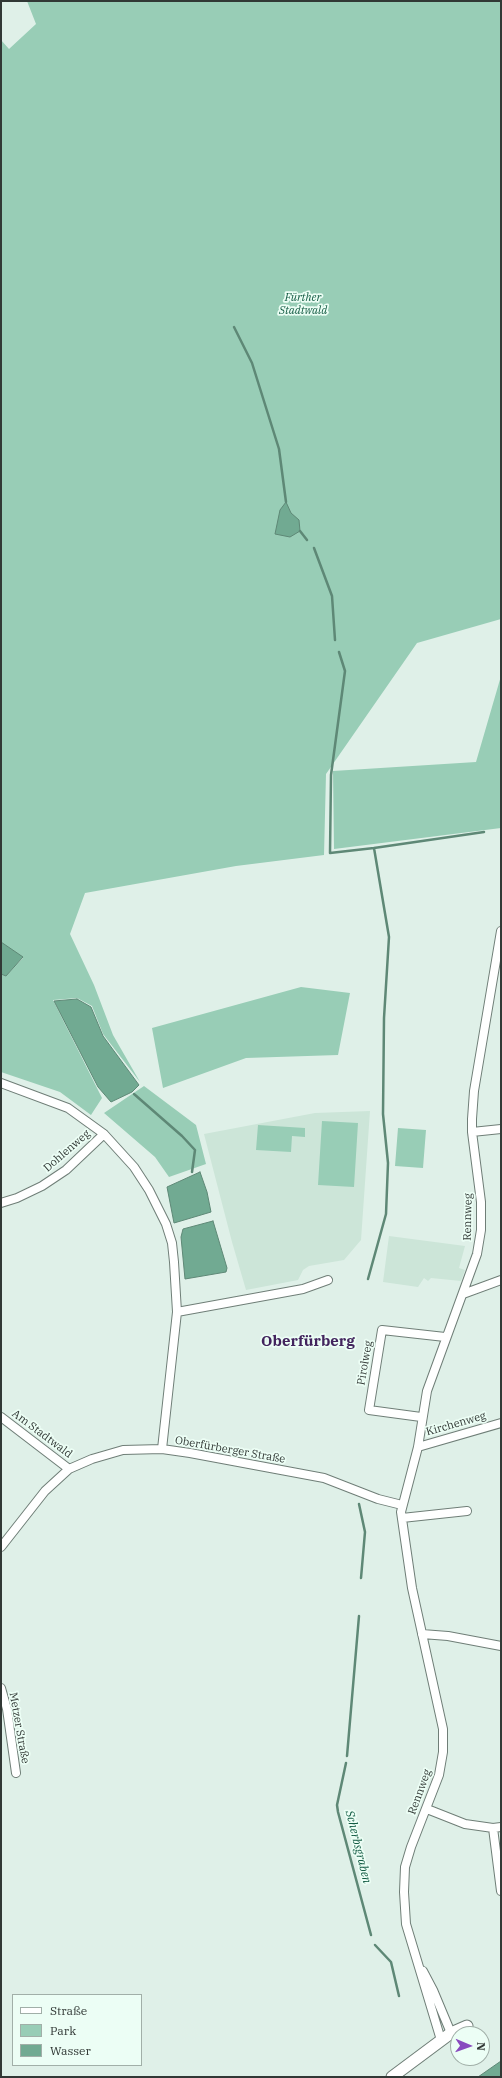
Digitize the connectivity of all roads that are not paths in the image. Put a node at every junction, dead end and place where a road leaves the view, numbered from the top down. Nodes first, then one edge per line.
1 (501, 931) edge
2 (1, 1084) edge
3 (501, 1129) edge
4 (472, 1132) junction
5 (104, 1134) junction
6 (1, 1203) edge
7 (328, 1280) dead end
8 (501, 1280) edge
9 (463, 1294) junction
10 (177, 1312) junction
11 (445, 1337) junction
12 (1, 1417) edge
13 (421, 1417) junction
14 (501, 1423) edge
15 (418, 1446) junction
16 (162, 1449) junction
17 (69, 1469) junction
18 (402, 1505) junction
19 (467, 1511) dead end
20 (402, 1518) junction
21 (1, 1547) edge
22 (422, 1634) junction
23 (501, 1646) edge
24 (1, 1688) edge
25 (16, 1773) dead end
26 (427, 1809) junction
27 (497, 1827) edge
28 (501, 1891) edge
29 (415, 1955) junction
30 (450, 2033) joint
31 (441, 2040) junction
32 (392, 2077) edge

1 - 4 street, Rennweg
2 - 5 street, Oberfürberger Straße
3 - 4 street
4 - 9 street, Rennweg
5 - 6 street, Dohlenweg
5 - 10 street, Oberfürberger Straße
7 - 10 street
8 - 9 street
9 - 11 street, Rennweg
10 - 16 street, Oberfürberger Straße
11 - 13 street, Rennweg
11 - 13 street, Pirolweg
12 - 17 street, Am Stadtwald
13 - 15 street, Rennweg
14 - 15 street, Kirchenweg
15 - 18 street, Rennweg
16 - 17 street
16 - 18 street, Oberfürberger Straße
17 - 21 street
18 - 20 street, Rennweg
19 - 20 street
20 - 22 street, Rennweg
22 - 23 street
22 - 26 street, Rennweg
24 - 25 street, Metzer Straße
26 - 27 street
26 - 29 street, Rennweg
27 - 28 street
29 - 30 street, Rennweg
29 - 31 street, Rennweg
30 - 31 street
31 - 32 street

